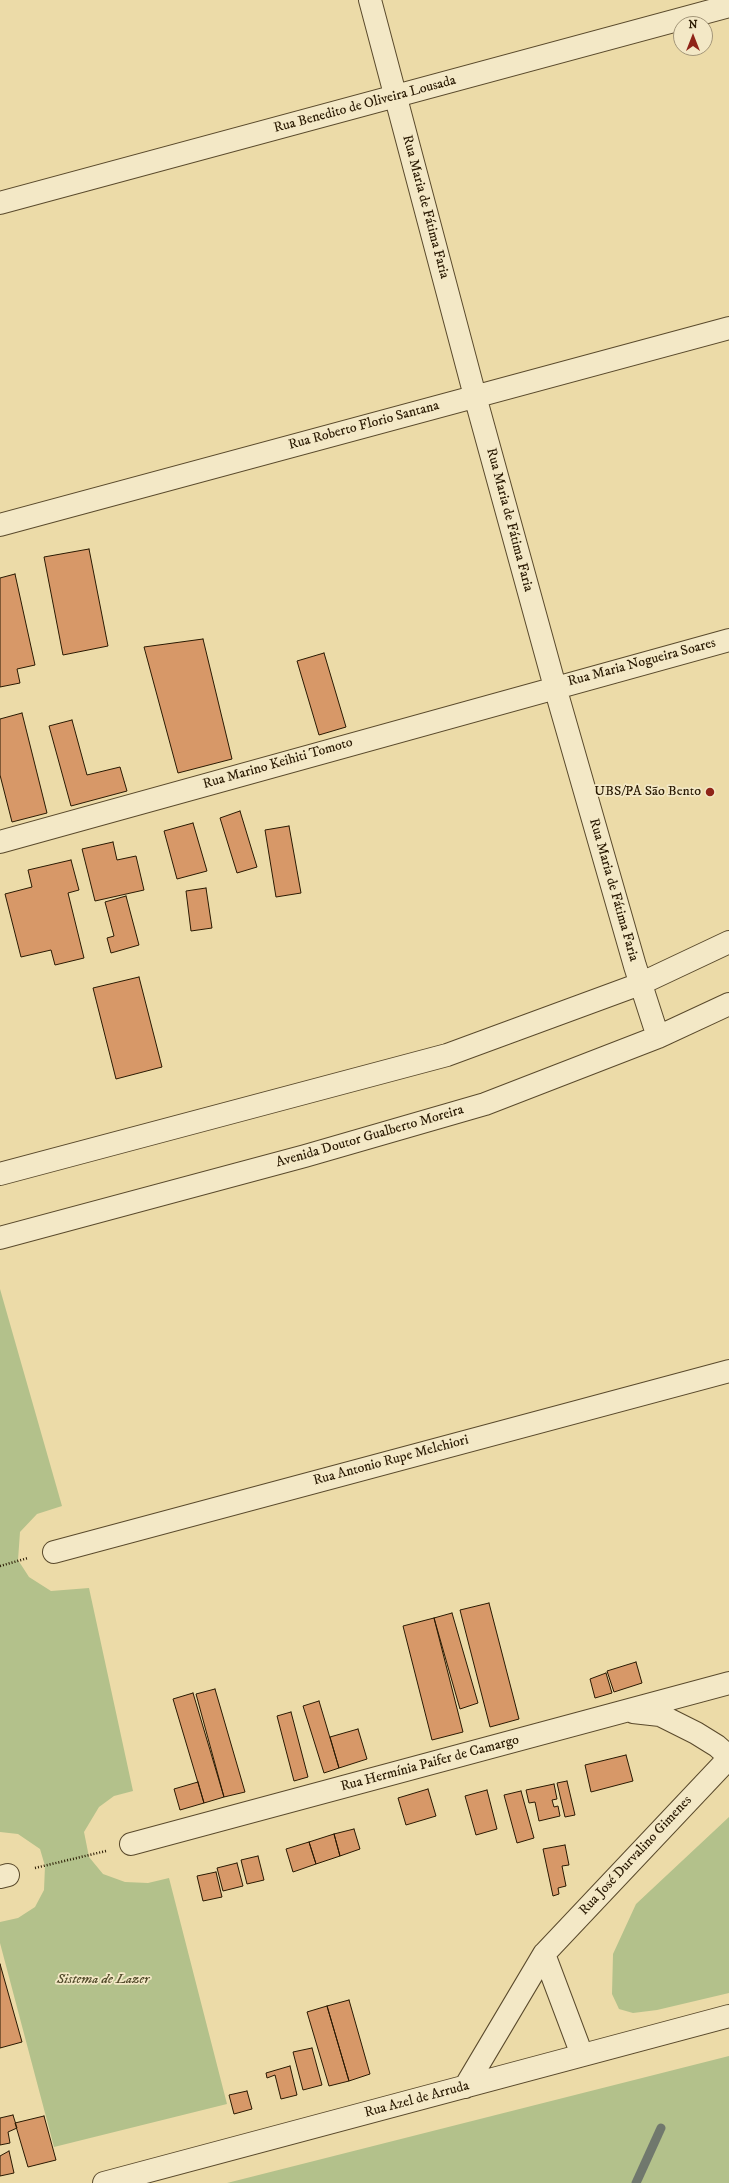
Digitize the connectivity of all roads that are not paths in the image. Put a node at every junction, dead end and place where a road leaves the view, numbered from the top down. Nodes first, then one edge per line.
1 (370, 0) edge
2 (729, 6) edge
3 (396, 96) junction
4 (0, 203) edge
5 (729, 328) edge
6 (475, 396) junction
7 (0, 525) edge
8 (729, 640) edge
9 (555, 687) junction
10 (0, 842) edge
11 (729, 942) edge
12 (640, 984) junction
13 (729, 1004) edge
14 (658, 1037) junction
15 (0, 1174) edge
16 (0, 1238) edge
17 (729, 1370) edge
18 (54, 1552) dead end
19 (723, 1689) edge
20 (624, 1711) junction
21 (729, 1758) edge
22 (131, 1844) road end
23 (544, 1954) junction
24 (729, 2016) edge
25 (582, 2055) junction
26 (465, 2087) junction
27 (104, 2183) edge

1 - 3 street, Rua Maria de Fátima Faria
2 - 3 street, Rua Benedito de Oliveira Lousada
3 - 4 street, Rua Benedito de Oliveira Lousada
3 - 6 street, Rua Maria de Fátima Faria
5 - 6 street, Rua Roberto Florio Santana
6 - 7 street, Rua Roberto Florio Santana
6 - 9 street, Rua Maria de Fátima Faria
8 - 9 street, Rua Maria Nogueira Soares
9 - 10 street, Rua Marino Keihiti Tomoto
9 - 12 street, Rua Maria de Fátima Faria
11 - 12 street
12 - 14 street, Rua Maria de Fátima Faria
12 - 15 street
13 - 14 street, Avenida Doutor Gualberto Moreira
14 - 16 street, Avenida Doutor Gualberto Moreira
17 - 18 street, Rua Antonio Rupe Melchiori
19 - 20 street, Rua Hermínia Paifer de Camargo
20 - 21 street
20 - 22 street, Rua Hermínia Paifer de Camargo
21 - 23 street, Rua José Durvalino Gimenes
23 - 25 street
23 - 26 street, Rua José Durvalino Gimenes
24 - 25 street, Rua Azel de Arruda
25 - 26 street, Rua Azel de Arruda
26 - 27 street, Rua Azel de Arruda

